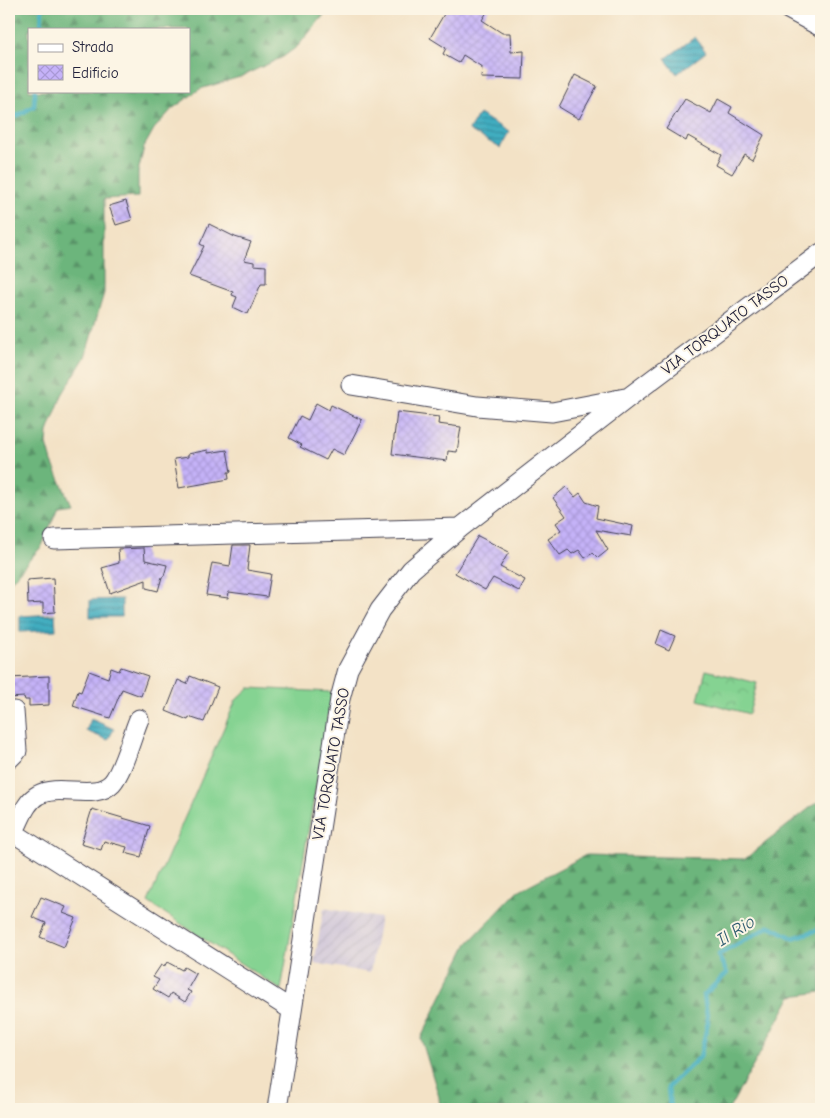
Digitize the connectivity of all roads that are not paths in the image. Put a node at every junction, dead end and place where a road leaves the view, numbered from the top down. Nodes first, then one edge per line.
1 (788, 9) edge
2 (821, 27) edge
3 (821, 253) edge
4 (351, 385) dead end
5 (629, 398) junction
6 (460, 528) junction
7 (54, 539) dead end
8 (14, 712) dead end
9 (138, 719) dead end
10 (9, 759) edge
11 (11, 832) edge
12 (292, 1010) junction
13 (277, 1109) edge

1 - 2 street
3 - 5 street, VIA TORQUATO TASSO
4 - 5 street, VIA TORQUATO TASSO
5 - 6 street, VIA TORQUATO TASSO
6 - 7 street
6 - 12 street, VIA TORQUATO TASSO
8 - 10 street
9 - 11 street
11 - 12 street
12 - 13 street, VIA TORQUATO TASSO

